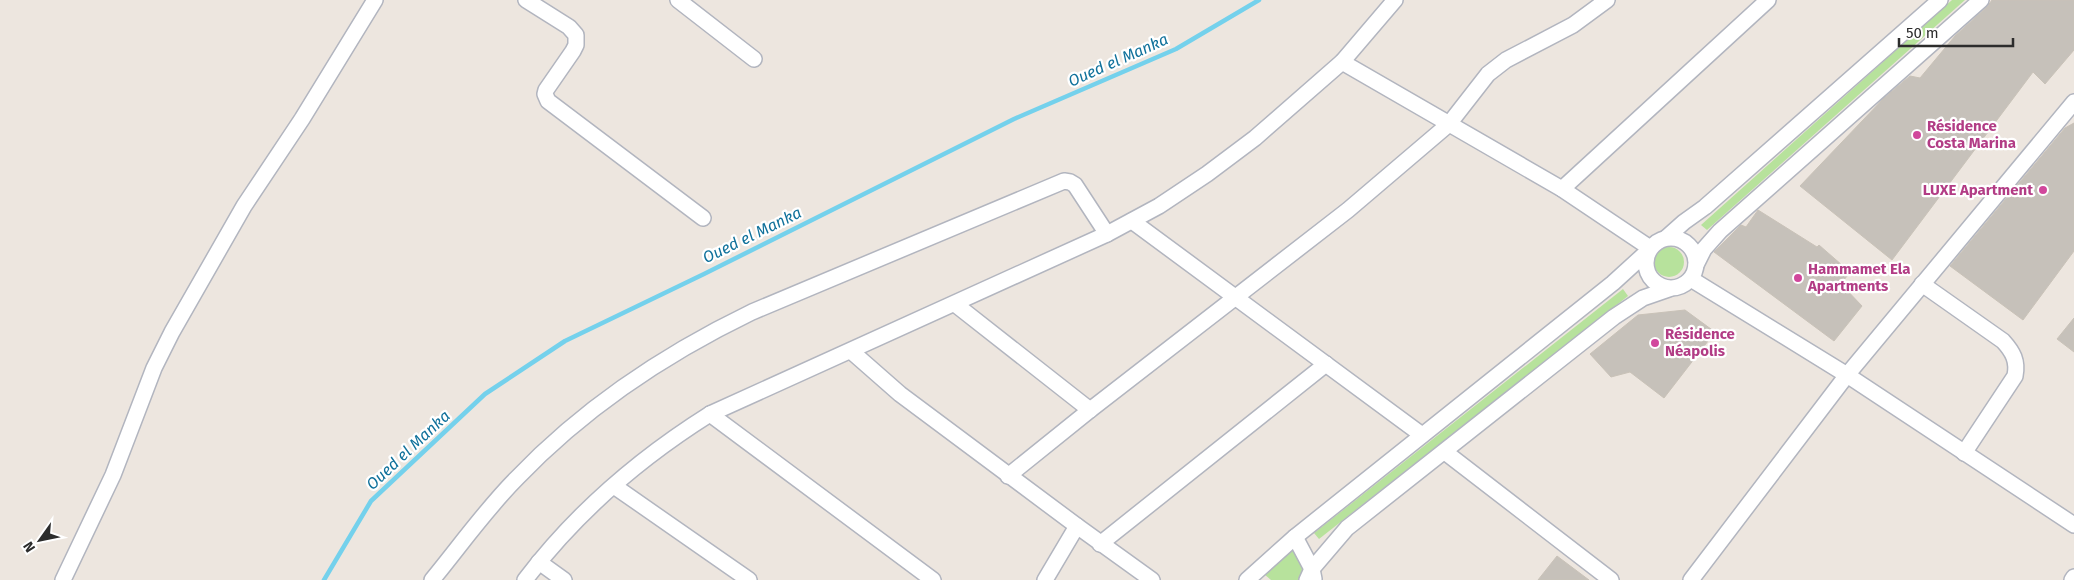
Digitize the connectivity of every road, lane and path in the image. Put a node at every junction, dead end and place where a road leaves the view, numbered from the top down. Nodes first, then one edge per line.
1 (375, 0) edge
2 (526, 0) edge
3 (678, 0) edge
4 (1395, 0) edge
5 (1607, 0) edge
6 (1768, 0) edge
7 (1940, 0) edge
8 (1981, 0) edge
9 (754, 60) dead end
10 (1342, 62) junction
11 (2074, 102) edge
12 (1449, 124) junction
13 (1562, 189) junction
14 (703, 218) dead end
15 (1132, 221) junction
16 (1107, 234) junction
17 (1666, 238) junction
18 (1649, 250) junction
19 (1696, 265) junction
20 (1691, 279) junction
21 (1922, 284) junction
22 (1669, 289) junction
23 (1236, 297) junction
24 (955, 304) junction
25 (851, 351) junction
26 (1326, 364) junction
27 (1847, 375) junction
28 (1090, 410) junction
29 (710, 414) junction
30 (1422, 435) junction
31 (1445, 452) junction
32 (1964, 453) junction
33 (1008, 476) junction
34 (614, 486) junction
35 (2074, 525) edge
36 (1077, 526) junction
37 (1295, 537) junction
38 (1100, 544) junction
39 (539, 562) junction
40 (1311, 576) edge
41 (63, 580) edge
42 (432, 580) edge
43 (526, 580) edge
44 (564, 580) edge
45 (748, 580) edge
46 (933, 580) edge
47 (1045, 580) edge
48 (1152, 580) edge
49 (1247, 580) edge
50 (1610, 580) edge
51 (1691, 580) edge

1 - 41 street
2 - 14 street
3 - 9 street
4 - 10 street
5 - 12 street
6 - 13 street
7 - 17 street
8 - 19 street
10 - 12 street
10 - 15 street
11 - 21 street
12 - 13 street
12 - 23 street
13 - 18 street
15 - 16 street
15 - 23 street
16 - 24 street
16 - 42 street
17 - 18 street
17 - 19 street
18 - 22 street
18 - 30 street
19 - 20 street
20 - 22 street
20 - 27 street
21 - 27 street
21 - 32 street
22 - 31 street
23 - 26 street
23 - 28 street
24 - 25 street
24 - 28 street
25 - 29 street
25 - 33 street
26 - 30 street
26 - 38 street
27 - 32 street
27 - 51 street
28 - 33 street
29 - 34 street
29 - 46 street
30 - 37 street
31 - 40 street
31 - 50 street
32 - 35 street
33 - 36 street
34 - 39 street
34 - 45 street
36 - 38 street
36 - 47 street
37 - 40 street
37 - 49 street
38 - 48 street
39 - 43 street
39 - 44 street

